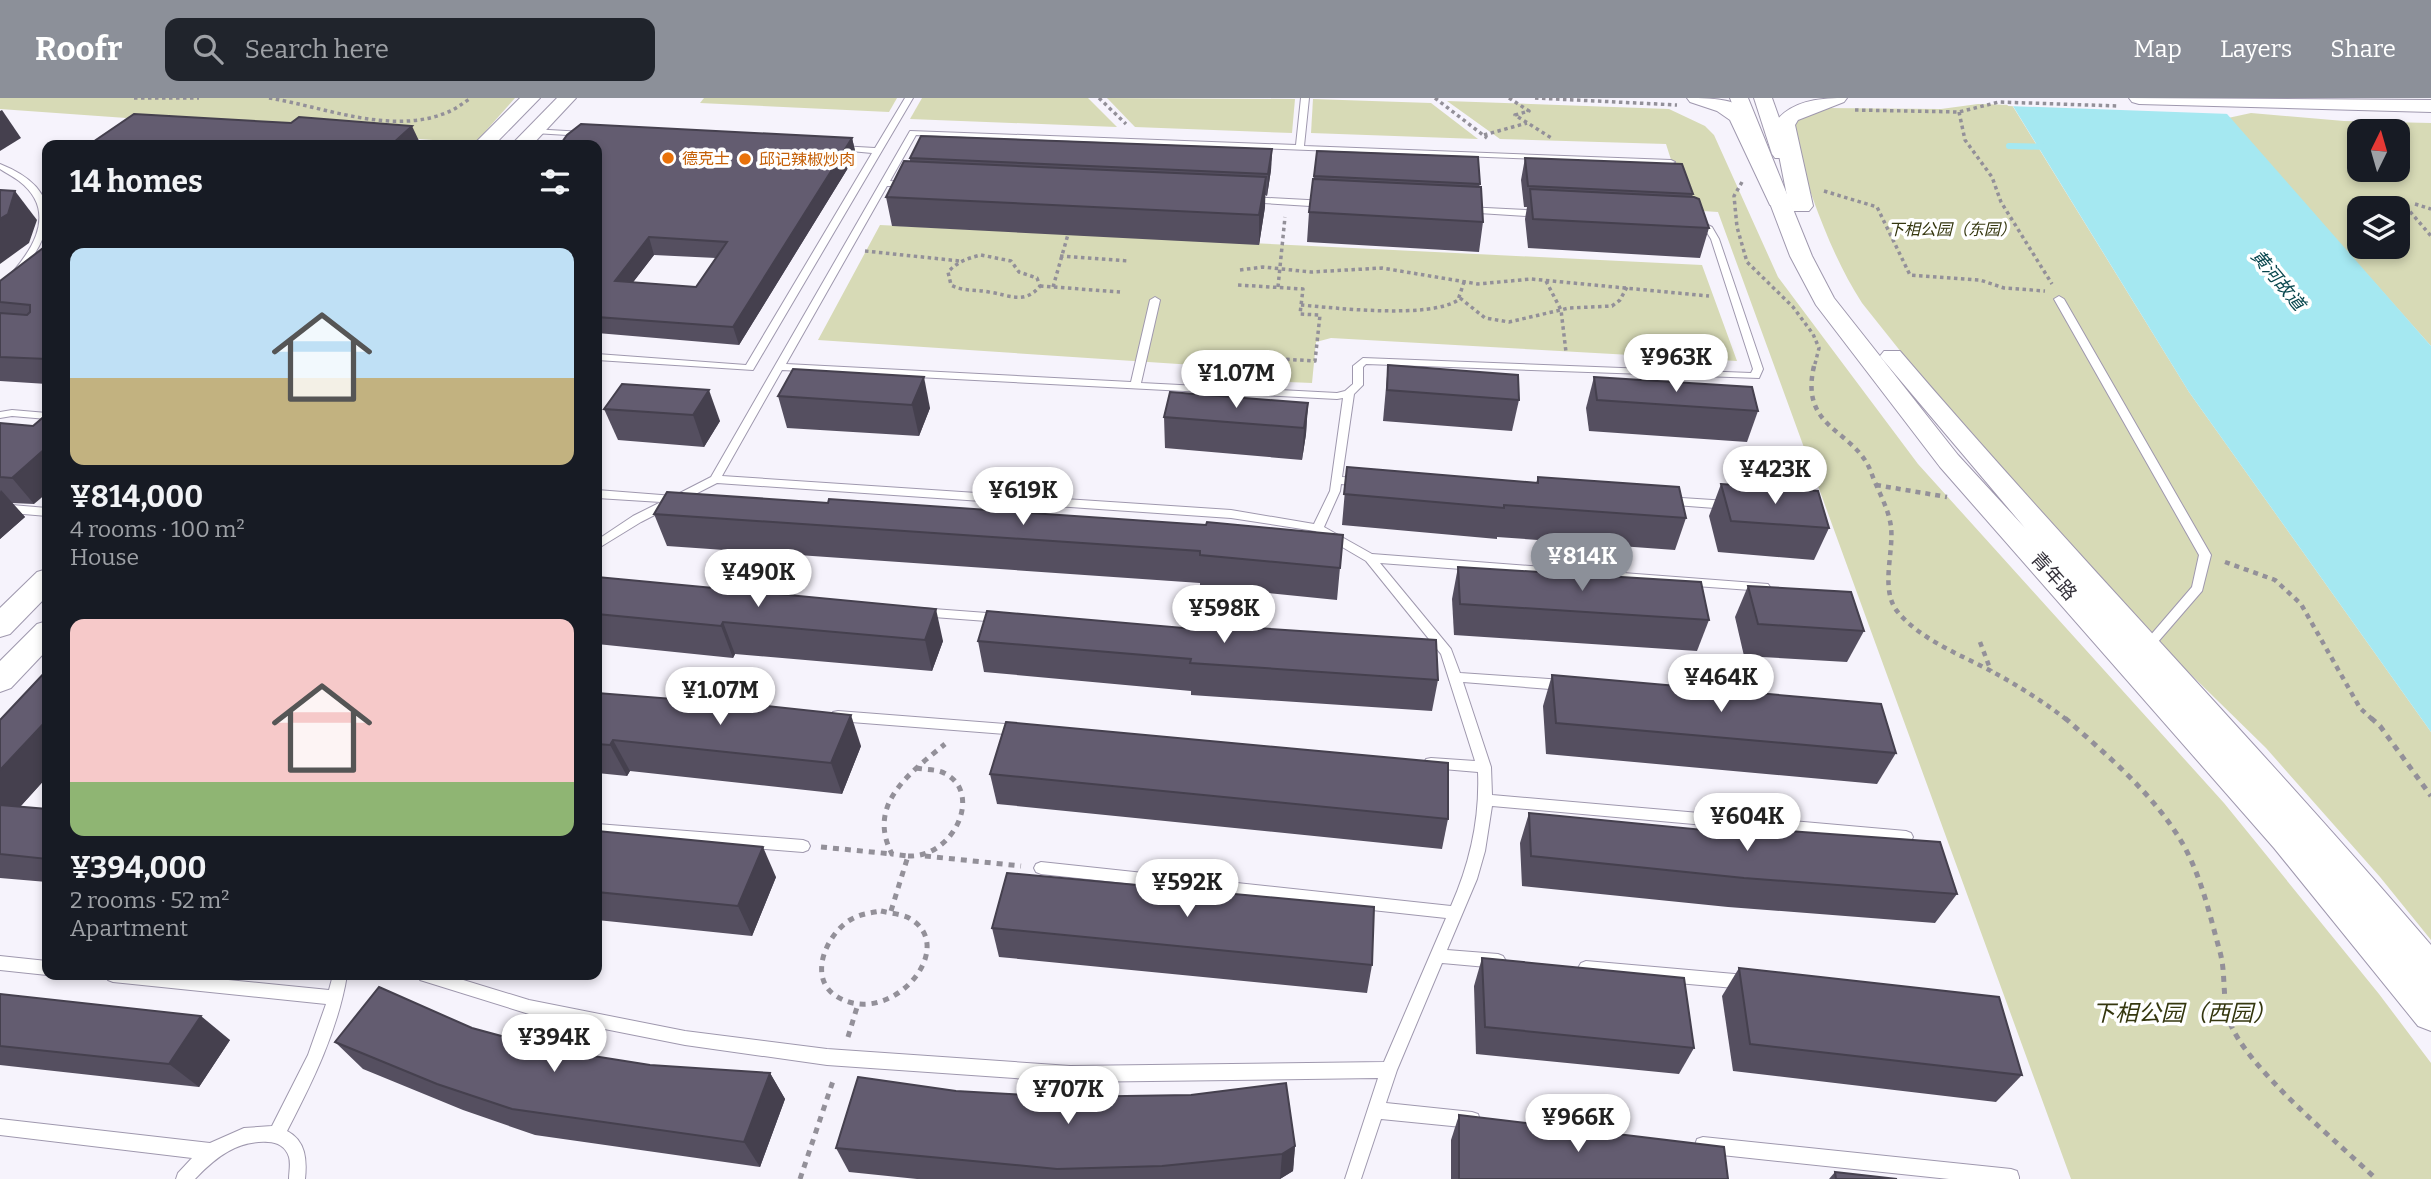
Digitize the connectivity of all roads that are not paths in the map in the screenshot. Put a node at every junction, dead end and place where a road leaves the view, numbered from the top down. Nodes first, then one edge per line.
1 (531, 98) edge
2 (567, 98) edge
3 (909, 98) edge
4 (1305, 98) edge
5 (1697, 98) edge
6 (1739, 98) edge
7 (1763, 98) edge
8 (2139, 98) edge
9 (1846, 104) edge
10 (2431, 106) edge
11 (889, 132) junction
12 (913, 133) junction
13 (596, 135) edge
14 (528, 138) edge
15 (488, 140) edge
16 (824, 148) edge
17 (1300, 148) junction
18 (878, 151) junction
19 (1671, 162) edge
20 (0, 166) edge
21 (884, 183) junction
22 (911, 184) edge
23 (1233, 199) edge
24 (1800, 199) junction
25 (42, 204) edge
26 (1341, 204) edge
27 (1450, 209) edge
28 (1558, 215) edge
29 (1690, 222) edge
30 (42, 235) edge
31 (0, 291) edge
32 (2059, 299) dead end
33 (1155, 300) dead end
34 (602, 357) edge
35 (779, 367) junction
36 (1135, 386) junction
37 (1349, 393) junction
38 (0, 415) edge
39 (42, 416) edge
40 (715, 479) junction
41 (1337, 480) junction
42 (1378, 483) edge
43 (602, 494) edge
44 (675, 500) junction
45 (1649, 500) edge
46 (1744, 506) edge
47 (0, 508) edge
48 (42, 512) edge
49 (1318, 528) junction
50 (602, 542) edge
51 (1370, 558) junction
52 (42, 584) edge
53 (1780, 588) edge
54 (903, 611) edge
55 (1015, 619) edge
56 (0, 626) edge
57 (42, 637) edge
58 (2147, 647) junction
59 (1455, 677) junction
60 (0, 680) edge
61 (1578, 686) edge
62 (830, 715) edge
63 (1035, 731) edge
64 (1416, 762) edge
65 (1484, 767) junction
66 (1486, 800) junction
67 (602, 830) edge
68 (1906, 837) edge
69 (803, 846) road end
70 (1041, 868) road end
71 (1457, 913) junction
72 (1436, 956) junction
73 (0, 963) edge
74 (1518, 963) edge
75 (42, 967) edge
76 (1573, 967) edge
77 (2431, 972) edge
78 (160, 980) edge
79 (340, 980) edge
80 (443, 980) edge
81 (1765, 983) edge
82 (337, 999) junction
83 (2431, 1014) edge
84 (1389, 1070) junction
85 (1375, 1110) junction
86 (1486, 1122) edge
87 (0, 1126) edge
88 (277, 1134) junction
89 (1679, 1142) edge
90 (212, 1152) junction
91 (2011, 1177) dead end
92 (184, 1179) edge
93 (298, 1179) edge
94 (1353, 1179) edge

1 - 15 street
2 - 14 street
3 - 11 lane
4 - 17 lane
5 - 24 main road
6 - 24 street, 青年路
7 - 24 street, 青年路
8 - 10 main road
9 - 24 main road
11 - 12 lane
11 - 18 lane
12 - 17 lane
12 - 21 lane
13 - 14 lane
16 - 18 lane
17 - 19 lane
18 - 34 lane
20 - 25 lane
21 - 22 lane
21 - 35 lane
23 - 26 lane
24 - 58 street, 青年路
24 - 83 street, 青年路
27 - 28 lane
29 - 37 lane
30 - 31 lane
32 - 58 lane
33 - 36 lane
35 - 36 lane
35 - 40 lane
36 - 37 lane
37 - 41 lane
38 - 39 lane
40 - 44 lane
40 - 49 lane
41 - 42 lane
41 - 49 lane
43 - 44 lane
44 - 50 lane
45 - 46 lane
47 - 48 lane
49 - 51 lane
51 - 53 lane
51 - 59 lane
52 - 56 street
54 - 55 lane
57 - 60 street
58 - 77 street, 青年路
59 - 61 lane
59 - 65 lane
62 - 63 lane
64 - 65 lane
65 - 66 lane
66 - 68 lane
66 - 71 lane
67 - 69 lane
70 - 71 lane
71 - 72 lane
72 - 74 lane
72 - 84 lane
73 - 75 lane
76 - 81 lane
78 - 82 lane
79 - 82 lane
80 - 84 lane
82 - 88 lane
84 - 85 lane
85 - 86 lane
85 - 94 lane
87 - 90 lane
88 - 90 lane
88 - 93 lane
89 - 91 lane
90 - 92 lane

